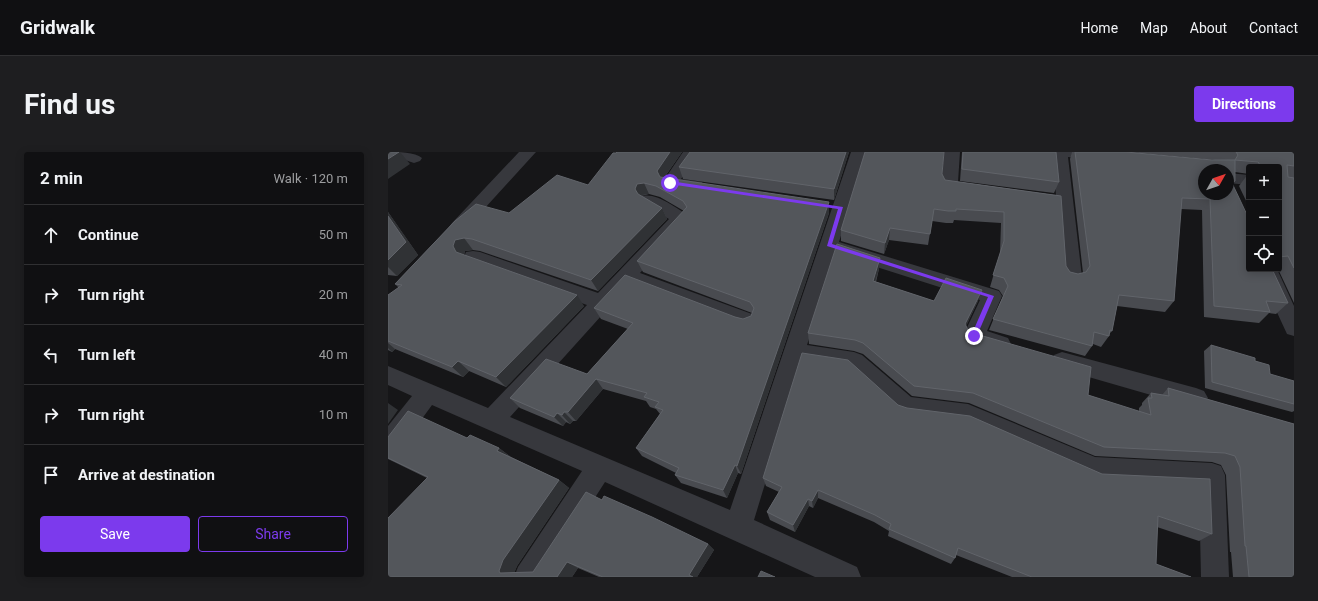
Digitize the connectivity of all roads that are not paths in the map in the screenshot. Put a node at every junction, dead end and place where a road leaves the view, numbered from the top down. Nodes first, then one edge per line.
1 (395, 152) edge
2 (528, 152) edge
3 (690, 152) edge
4 (859, 152) edge
5 (952, 152) edge
6 (1060, 152) edge
7 (1065, 152) edge
8 (1119, 157) edge
9 (414, 158) dead end
10 (1234, 175) edge
11 (1246, 179) edge
12 (709, 188) edge
13 (988, 191) edge
14 (1018, 196) edge
15 (649, 200) edge
16 (1065, 202) junction
17 (447, 238) edge
18 (829, 245) junction
19 (473, 257) edge
20 (1268, 272) edge
21 (627, 275) junction
22 (1072, 277) edge
23 (601, 302) junction
24 (745, 320) edge
25 (1294, 328) edge
26 (1020, 349) edge
27 (794, 352) junction
28 (1043, 355) edge
29 (388, 375) edge
30 (428, 393) junction
31 (1218, 404) edge
32 (492, 420) junction
33 (388, 445) edge
34 (599, 468) junction
35 (738, 527) junction
36 (844, 576) edge
37 (528, 577) edge
38 (1215, 577) edge

1 - 9 street
2 - 17 street
3 - 12 street
4 - 18 street
5 - 13 street
6 - 16 street
7 - 8 street
10 - 11 street
14 - 16 street
15 - 21 street
16 - 22 street
18 - 26 street
18 - 27 street
19 - 23 street
20 - 25 street
21 - 23 street
21 - 24 street
23 - 32 street
27 - 35 street
27 - 38 street
28 - 31 street
29 - 30 street
30 - 32 street
30 - 33 street
32 - 34 street
34 - 35 street
34 - 37 street
35 - 36 street

